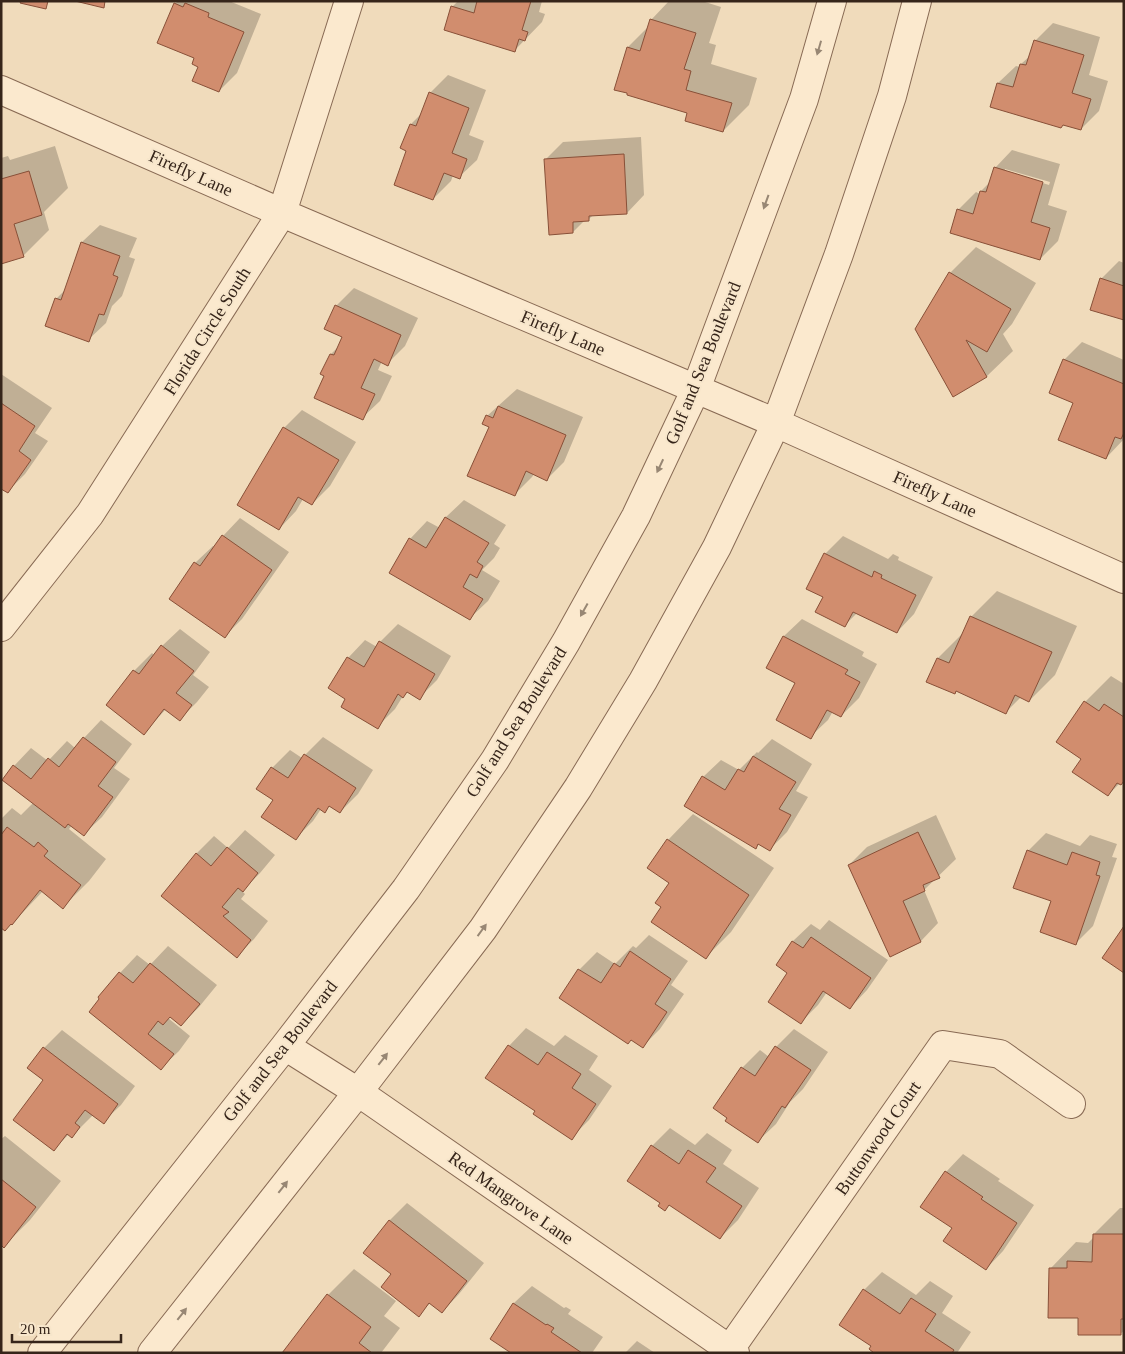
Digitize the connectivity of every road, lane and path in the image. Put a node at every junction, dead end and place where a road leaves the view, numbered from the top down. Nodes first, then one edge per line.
1 (349, 1) edge
2 (832, 1) edge
3 (917, 1) edge
4 (1, 90) edge
5 (282, 213) junction
6 (696, 389) junction
7 (776, 423) junction
8 (1124, 579) edge
9 (1, 627) edge
10 (285, 1046) junction
11 (358, 1092) junction
12 (1071, 1104) dead end
13 (733, 1351) edge
14 (42, 1353) edge
15 (152, 1353) edge

1 - 5 street, Florida Circle South
2 -> 6 street, Golf and Sea Boulevard
3 - 7 street
4 - 5 street, Firefly Lane
5 - 6 street, Firefly Lane
5 - 9 street, Florida Circle South
6 - 7 street, Firefly Lane
6 -> 10 street, Golf and Sea Boulevard
7 - 8 street, Firefly Lane
11 -> 7 street
10 - 11 street, Red Mangrove Lane
10 - 14 street, Golf and Sea Boulevard
11 - 13 street, Red Mangrove Lane
15 -> 11 street
12 - 13 street, Buttonwood Court

